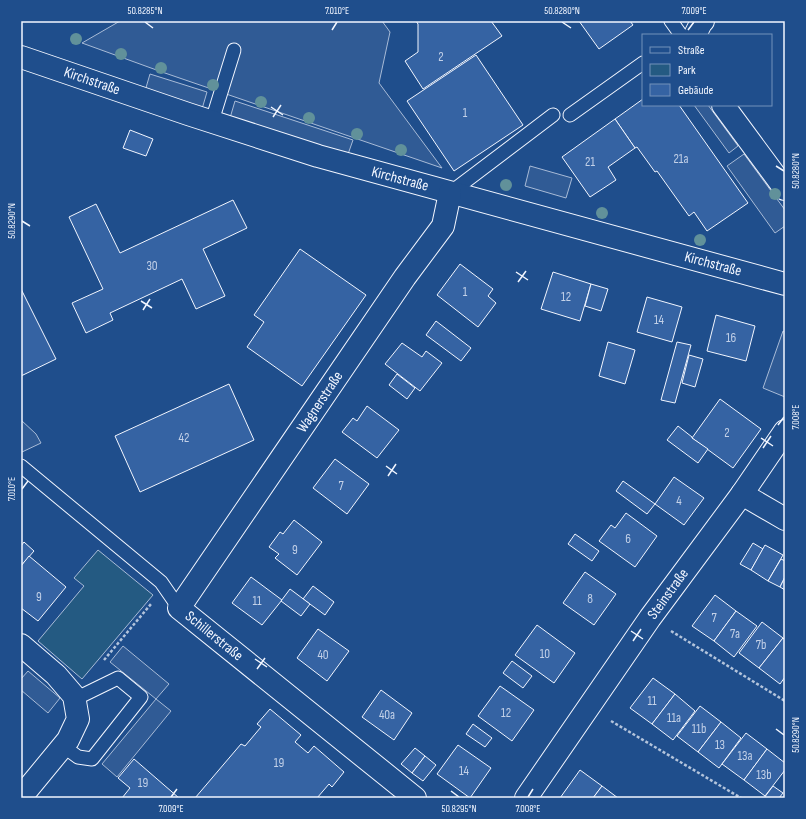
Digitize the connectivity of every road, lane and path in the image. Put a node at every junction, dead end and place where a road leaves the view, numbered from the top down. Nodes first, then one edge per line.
1 (671, 21) edge
2 (703, 21) edge
3 (680, 34) edge
4 (696, 34) edge
5 (234, 50) dead end
6 (21, 57) edge
7 (642, 63) edge
8 (723, 106) edge
9 (553, 115) dead end
10 (570, 115) dead end
11 (212, 122) junction
12 (785, 189) edge
13 (450, 193) junction
14 (785, 284) edge
15 (785, 431) edge
16 (21, 466) edge
17 (742, 494) junction
18 (785, 519) edge
19 (165, 588) junction
20 (179, 608) junction
21 (650, 618) junction
22 (21, 645) edge
23 (100, 666) dead end
24 (75, 699) junction
25 (785, 700) edge
26 (588, 708) junction
27 (63, 746) junction
28 (21, 797) edge
29 (415, 798) edge
30 (526, 798) edge
31 (741, 798) edge

1 - 3 lane
2 - 4 street
5 - 11 lane
6 - 11 street, Kirchstraße
7 - 10 lane
8 - 12 street
9 - 13 lane
11 - 13 street, Kirchstraße
13 - 14 street, Kirchstraße
13 - 20 street, Wagnerstraße
15 - 17 street, Steinstraße
16 - 19 lane, Schillerstraße
17 - 18 street
17 - 21 street, Steinstraße
19 - 20 lane, Schillerstraße
19 - 23 path
20 - 29 street, Schillerstraße
21 - 25 path
21 - 26 street, Steinstraße
22 - 24 street
24 - 27 street
24 - 27 lane
26 - 30 street, Steinstraße
26 - 31 path
27 - 28 street

